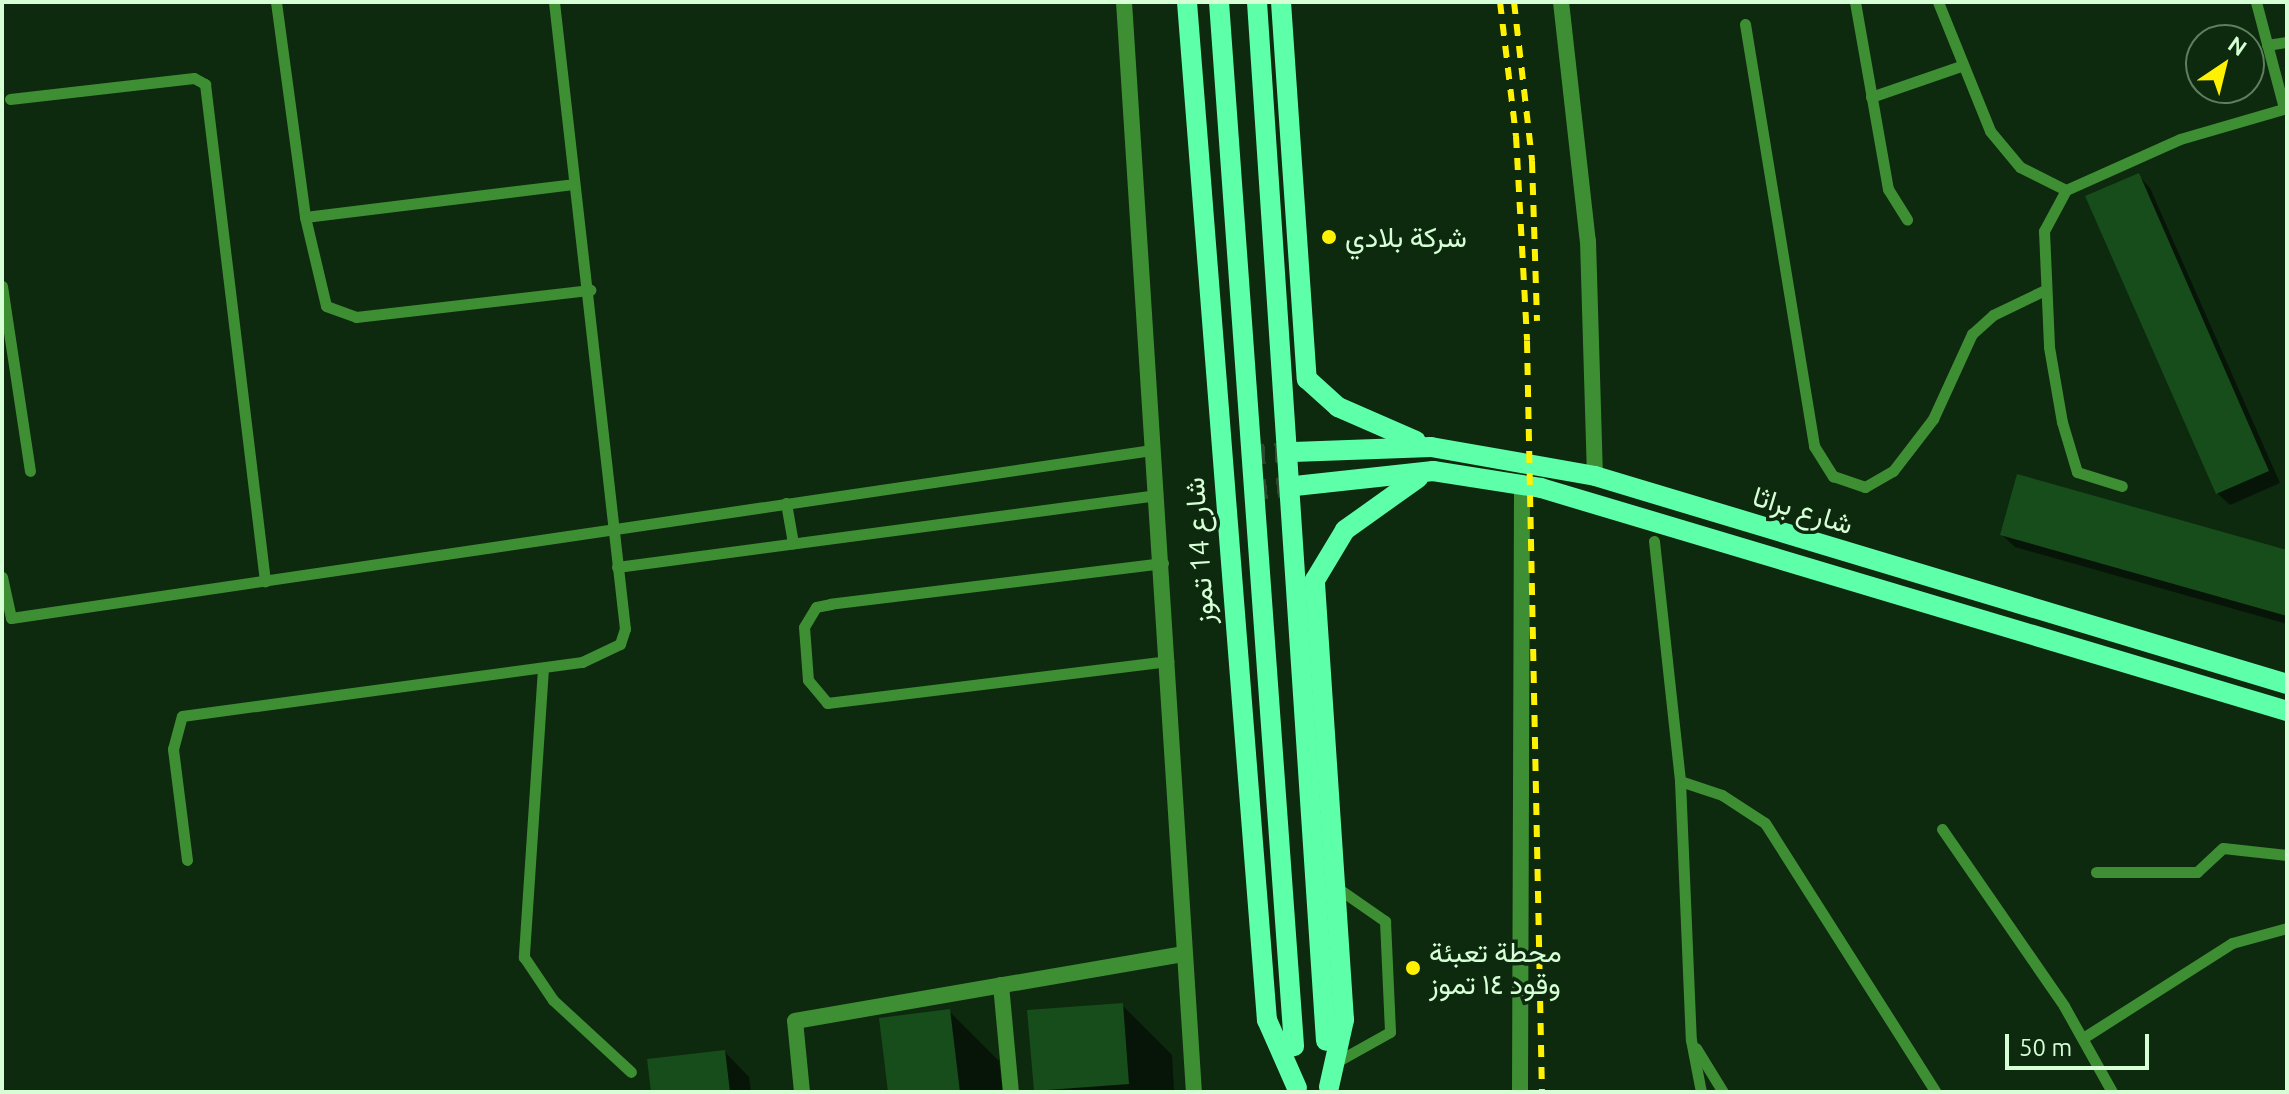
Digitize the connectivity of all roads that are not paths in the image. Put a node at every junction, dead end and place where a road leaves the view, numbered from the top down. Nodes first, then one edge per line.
1 (276, 2) edge
2 (554, 2) edge
3 (1124, 2) edge
4 (1187, 2) edge
5 (1219, 2) edge
6 (1257, 2) edge
7 (1281, 2) edge
8 (1561, 2) edge
9 (1855, 2) edge
10 (1938, 2) edge
11 (2256, 2) edge
12 (1745, 24) dead end
13 (2287, 42) edge
14 (2267, 45) junction
15 (1961, 66) junction
16 (1871, 97) junction
17 (10, 99) dead end
18 (2285, 108) edge
19 (573, 184) junction
20 (2066, 190) junction
21 (305, 217) junction
22 (1907, 219) dead end
23 (2, 286) edge
24 (590, 290) junction
25 (2045, 290) junction
26 (1431, 447) junction
27 (1152, 450) junction
28 (1293, 452) tunnel mouth
29 (1245, 455) tunnel mouth
30 (1220, 457) junction
31 (30, 471) dead end
32 (1433, 471) junction
33 (1595, 476) junction
34 (1522, 484) junction
35 (1295, 486) tunnel mouth
36 (2122, 486) dead end
37 (1247, 491) tunnel mouth
38 (1222, 493) junction
39 (1157, 495) junction
40 (786, 503) junction
41 (612, 531) junction
42 (1654, 541) dead end
43 (793, 543) junction
44 (1163, 563) junction
45 (617, 567) junction
46 (2, 577) edge
47 (265, 581) junction
48 (1168, 661) junction
49 (543, 668) junction
50 (2287, 684) edge
51 (2287, 711) edge
52 (1680, 781) junction
53 (1942, 829) dead end
54 (2287, 855) edge
55 (187, 860) dead end
56 (2096, 872) dead end
57 (1335, 886) junction
58 (2287, 928) edge
59 (1184, 954) junction
60 (1001, 985) junction
61 (2083, 1038) junction
62 (1691, 1040) junction
63 (1340, 1060) junction
64 (631, 1072) dead end
65 (1297, 1090) edge
66 (1330, 1090) edge
67 (802, 1092) edge
68 (1011, 1092) edge
69 (1194, 1092) edge
70 (1520, 1092) edge
71 (1701, 1092) edge
72 (1723, 1092) edge
73 (1936, 1092) edge
74 (2112, 1092) edge

1 - 21 lane
2 - 19 lane
3 - 27 street
4 - 30 main road, شارع 14 تموز
5 - 65 main road, شارع 14 تموز, bridge
6 - 66 main road, bridge
7 - 26 main road
8 - 33 street
9 - 16 lane
10 - 15 lane
11 - 14 lane
12 - 25 lane
13 - 14 lane
14 - 18 lane
15 - 16 lane
15 - 20 lane
16 - 22 lane
17 - 47 lane
18 - 20 lane
19 - 21 lane
19 - 24 lane
20 - 25 lane
21 - 24 lane
23 - 31 lane
24 - 41 lane
25 - 36 lane
26 - 28 main road, شارع براثا
26 - 33 main road, شارع براثا
27 - 39 street
27 - 40 lane
29 - 30 main road
30 - 38 main road, شارع 14 تموز
32 - 34 main road, شارع براثا
32 - 35 main road, شارع براثا
32 - 57 main road
33 - 50 main road, شارع براثا
34 - 51 main road, شارع براثا
34 - 70 street
37 - 38 main road
38 - 65 main road, شارع 14 تموز
39 - 43 lane
39 - 44 street
40 - 41 lane
40 - 43 lane
41 - 45 lane
41 - 47 lane
42 - 52 lane
43 - 45 lane
44 - 48 street
44 - 48 lane
45 - 49 lane
46 - 47 lane
48 - 59 street
49 - 55 lane
49 - 64 lane
52 - 62 lane
52 - 73 lane
53 - 61 lane
54 - 56 lane
57 - 63 main road
57 - 63 lane
58 - 61 lane
59 - 60 street
59 - 69 street
60 - 67 street
60 - 68 street
61 - 74 lane
62 - 71 lane
62 - 72 lane
63 - 66 main road

